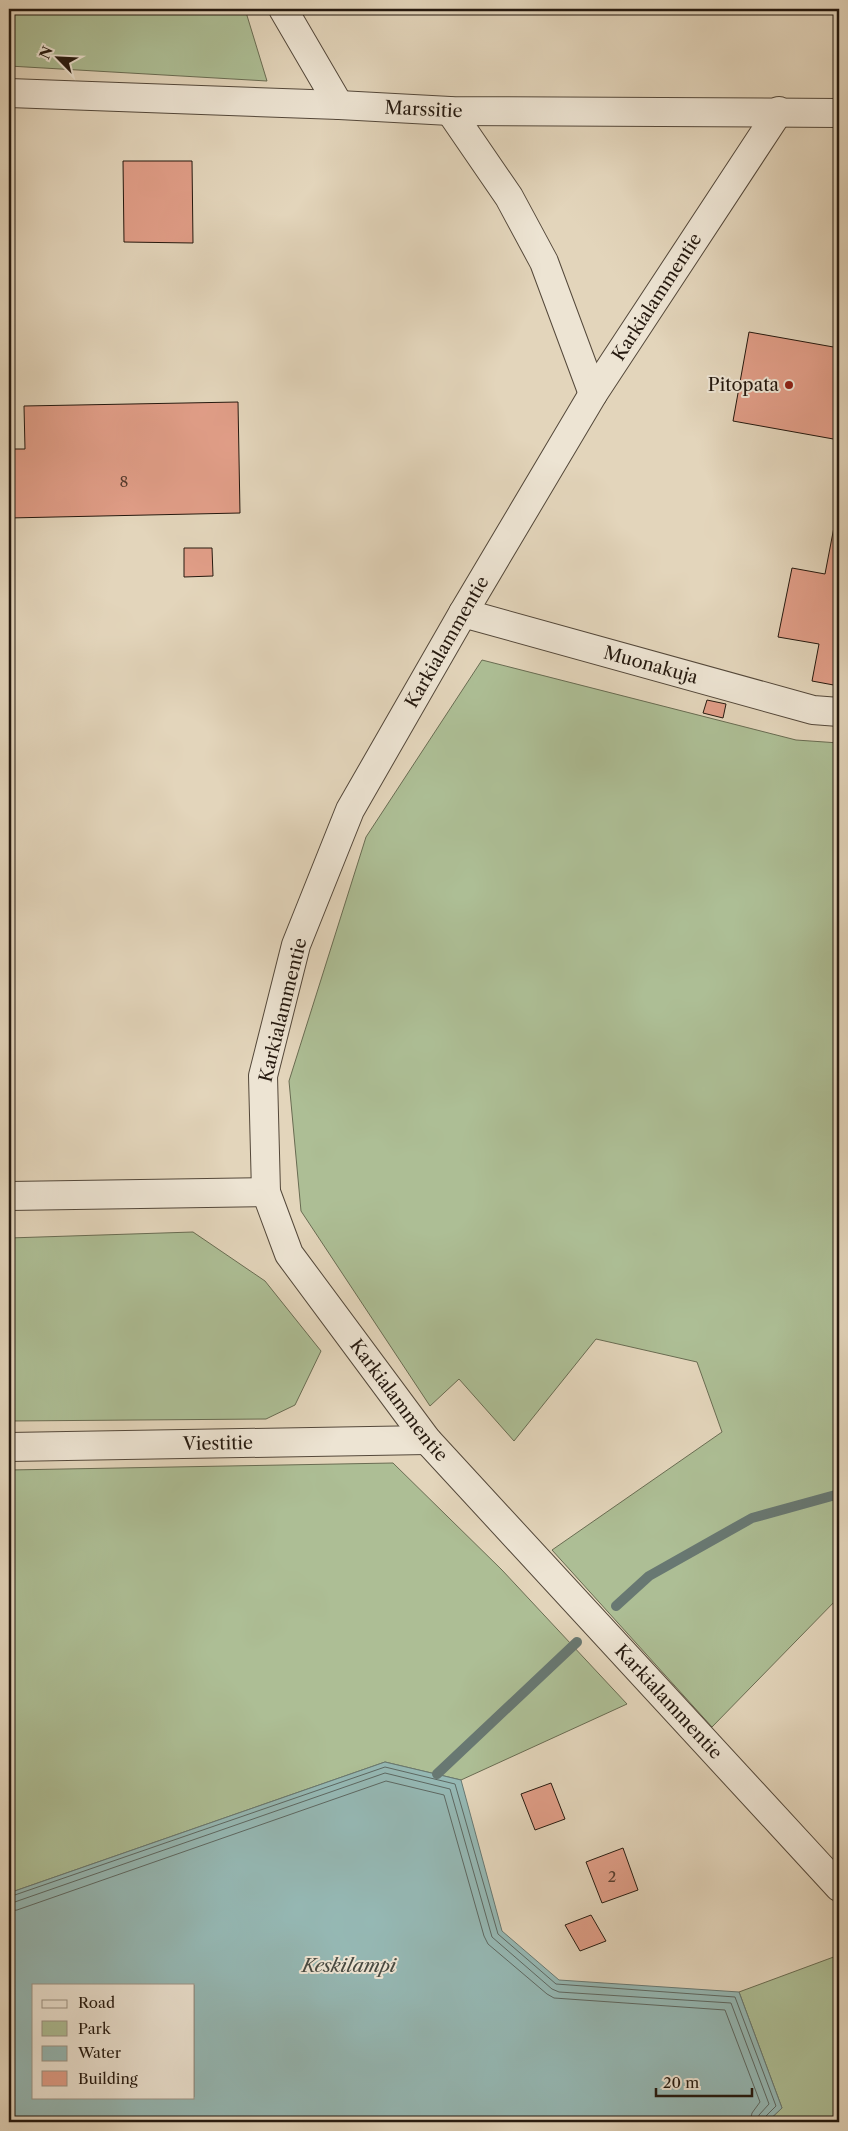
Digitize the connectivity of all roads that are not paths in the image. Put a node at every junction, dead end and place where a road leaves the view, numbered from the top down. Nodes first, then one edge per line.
1 (283, 9) edge
2 (9, 93) edge
3 (339, 105) junction
4 (450, 111) junction
5 (779, 112) junction
6 (839, 113) edge
7 (593, 394) junction
8 (463, 613) junction
9 (839, 712) edge
10 (266, 1192) junction
11 (9, 1196) edge
12 (427, 1440) junction
13 (9, 1447) edge
14 (839, 1888) edge

1 - 3 street
2 - 3 street, Marssitie
3 - 4 street, Marssitie
4 - 5 street, Marssitie
4 - 7 street
5 - 6 street, Marssitie
5 - 7 street, Karkialammentie
7 - 8 street, Karkialammentie
8 - 9 street, Muonakuja
8 - 10 street, Karkialammentie
10 - 11 street
10 - 12 street, Karkialammentie
12 - 13 street, Viestitie
12 - 14 street, Karkialammentie

